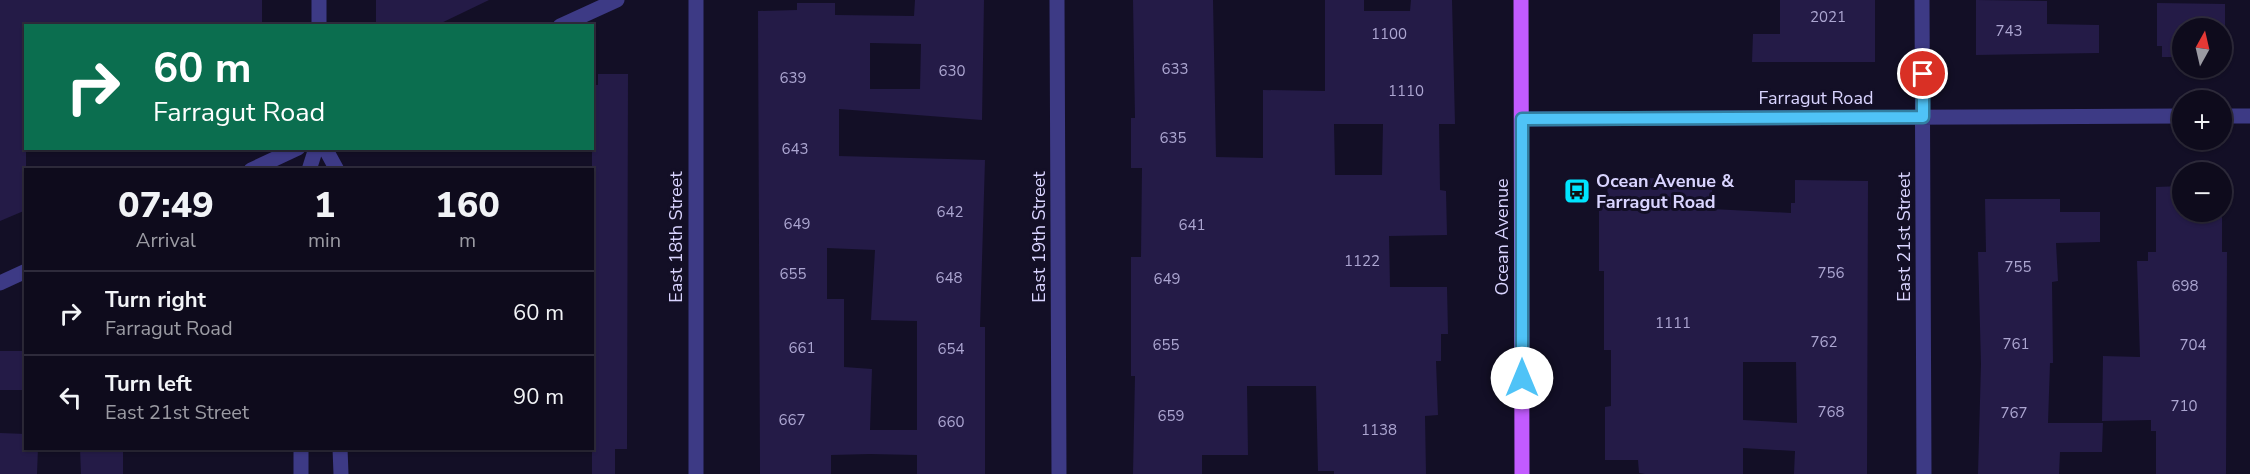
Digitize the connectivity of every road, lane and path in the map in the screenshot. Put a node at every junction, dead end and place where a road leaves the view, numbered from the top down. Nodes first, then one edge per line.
1 (319, 0) edge
2 (616, 0) edge
3 (696, 0) edge
4 (1057, 0) edge
5 (1521, 0) edge
6 (1922, 0) edge
7 (319, 24) edge
8 (564, 24) edge
9 (2172, 116) edge
10 (2232, 116) edge
11 (2250, 116) edge
12 (1923, 117) junction
13 (1522, 119) junction
14 (294, 150) edge
15 (315, 150) edge
16 (326, 150) edge
17 (255, 168) edge
18 (310, 168) edge
19 (336, 168) edge
20 (24, 272) edge
21 (0, 283) edge
22 (301, 450) edge
23 (340, 450) edge
24 (301, 474) edge
25 (340, 474) edge
26 (696, 474) edge
27 (1059, 474) edge
28 (1522, 474) edge
29 (1924, 474) edge

1 - 7 street
2 - 8 street
3 - 26 street, East 18th Street
4 - 27 street, East 19th Street
5 - 13 main road, Ocean Avenue
6 - 12 street, East 21st Street
9 - 12 street, Farragut Road
10 - 11 street
12 - 13 street, Farragut Road
12 - 29 street, East 21st Street
13 - 28 main road, Ocean Avenue
14 - 17 street
15 - 18 street
16 - 19 street
20 - 21 street
22 - 24 street
23 - 25 street

